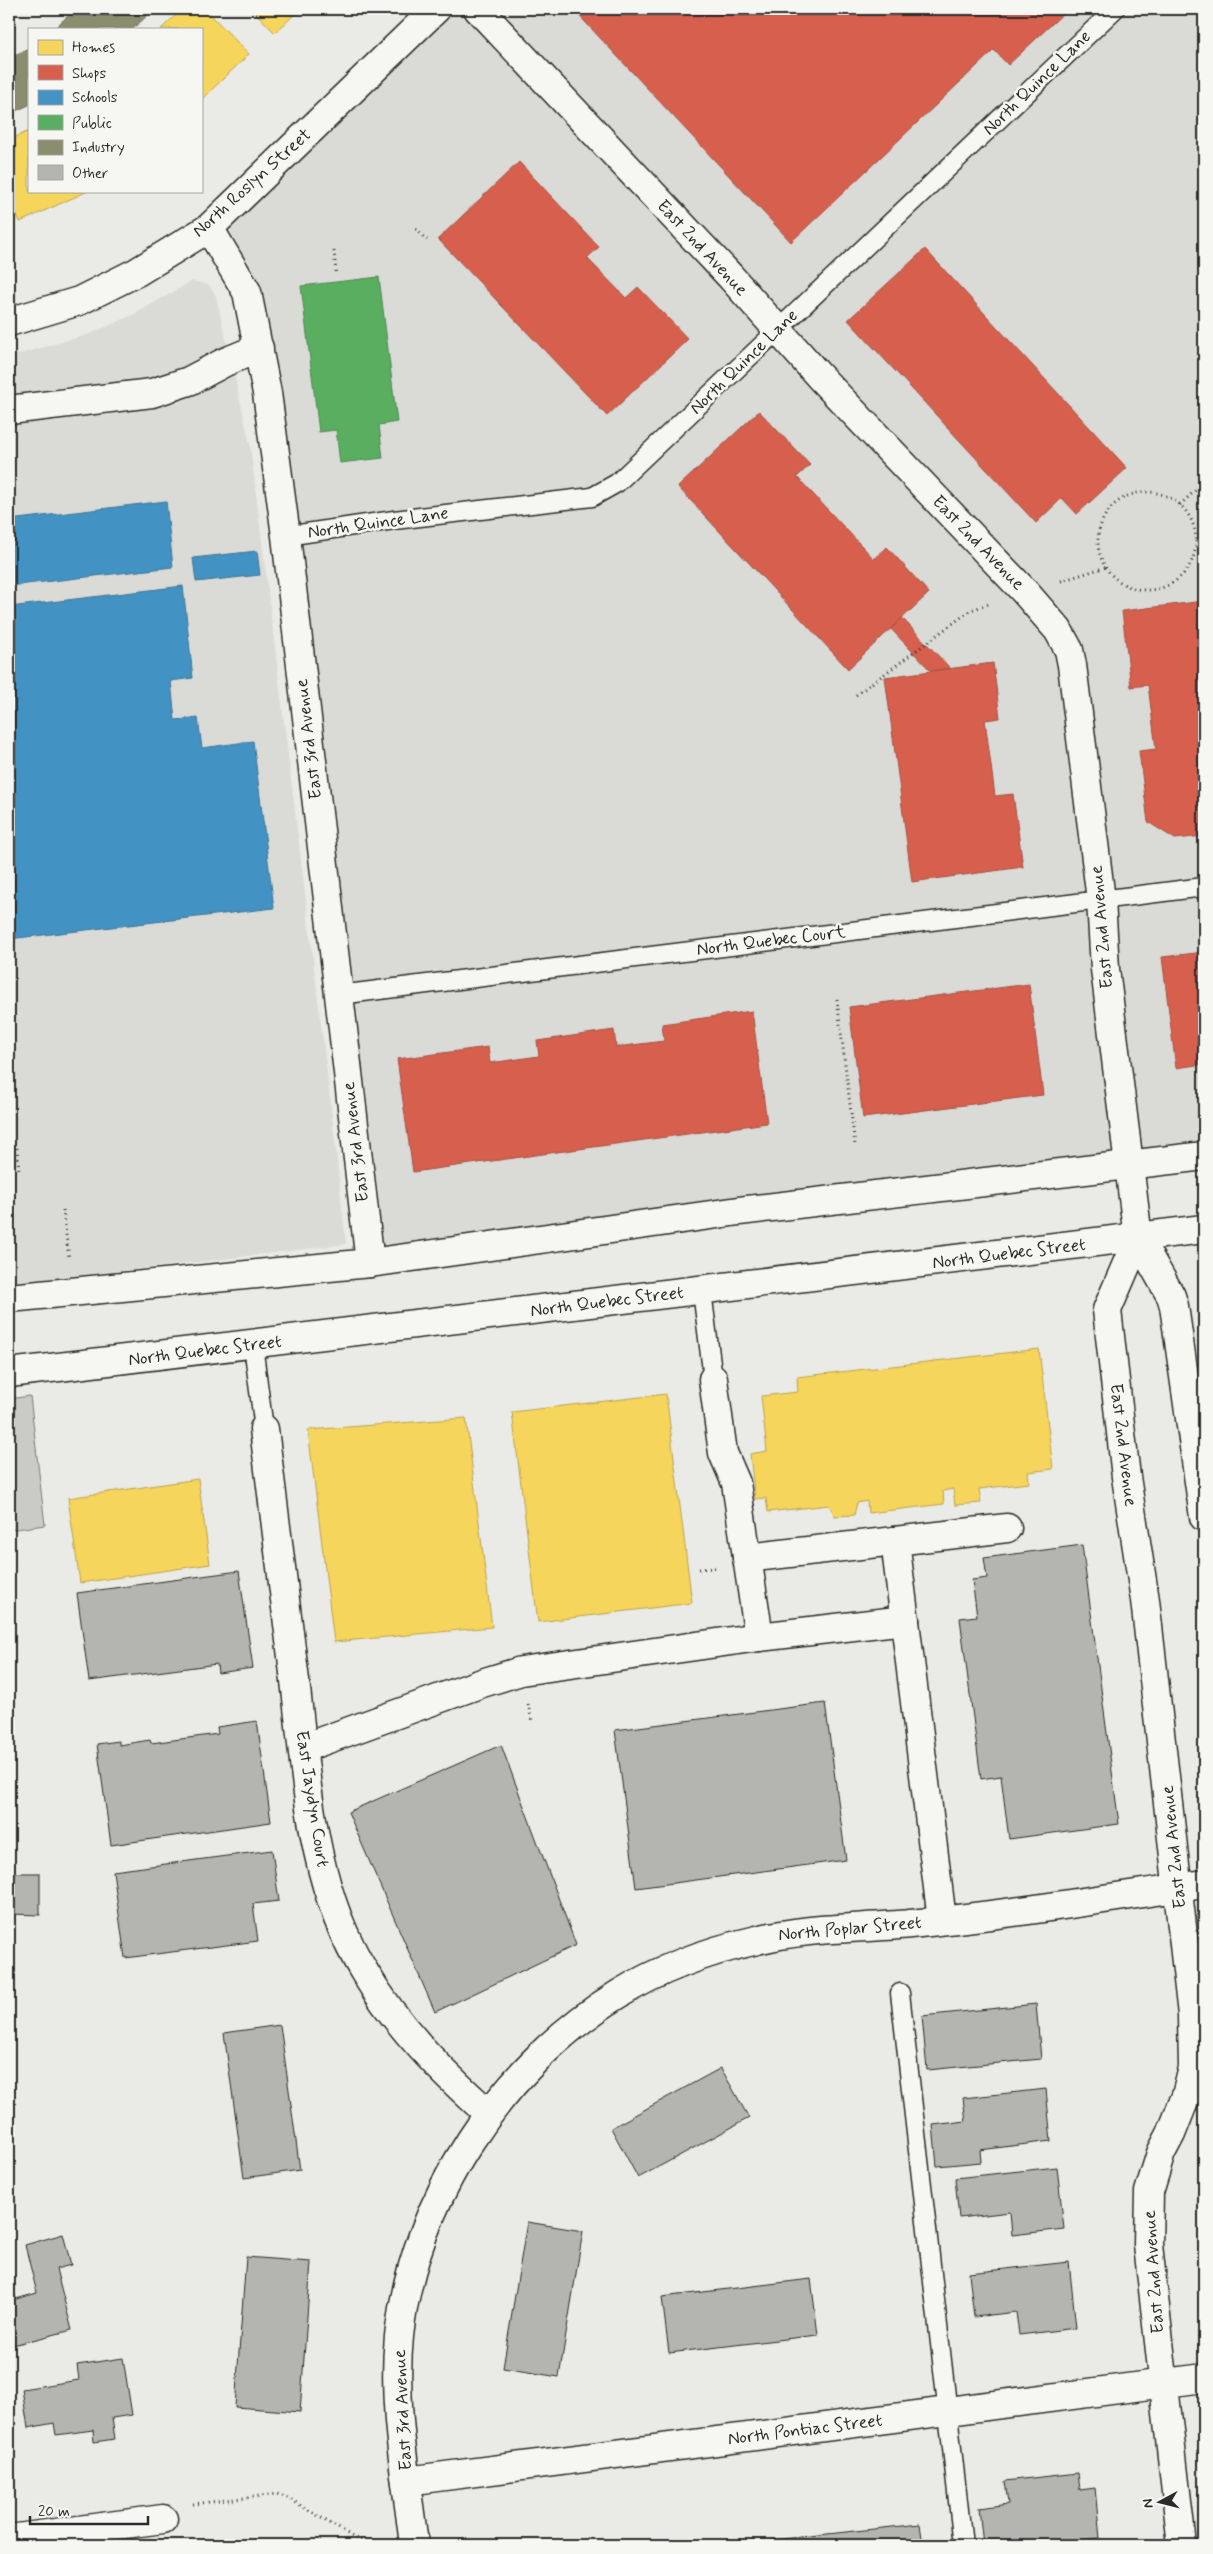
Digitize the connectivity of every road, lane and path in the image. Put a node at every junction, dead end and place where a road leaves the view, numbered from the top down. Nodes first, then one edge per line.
1 (436, 9) edge
2 (478, 9) edge
3 (1115, 9) edge
4 (208, 228) junction
5 (416, 229) dead end
6 (427, 240) dead end
7 (334, 251) dead end
8 (336, 272) dead end
9 (9, 322) edge
10 (778, 330) junction
11 (259, 348) junction
12 (9, 410) edge
13 (1204, 482) edge
14 (1180, 505) junction
15 (286, 536) junction
16 (1106, 567) junction
17 (1059, 581) dead end
18 (990, 604) dead end
19 (856, 695) dead end
20 (1204, 887) edge
21 (1101, 900) junction
22 (339, 995) junction
23 (837, 999) dead end
24 (855, 1145) dead end
25 (17, 1148) dead end
26 (1204, 1156) edge
27 (1128, 1165) junction
28 (19, 1171) dead end
29 (64, 1210) dead end
30 (1204, 1229) edge
31 (1138, 1238) junction
32 (70, 1260) dead end
33 (370, 1263) junction
34 (702, 1291) junction
35 (9, 1298) edge
36 (253, 1345) junction
37 (9, 1374) edge
38 (713, 1379) joint
39 (264, 1429) joint
40 (1204, 1517) edge
41 (1007, 1528) dead end
42 (895, 1541) junction
43 (747, 1558) junction
44 (905, 1620) junction
45 (759, 1637) junction
46 (303, 1748) junction
47 (1192, 1886) edge
48 (942, 1920) junction
49 (900, 1993) dead end
50 (489, 2114) junction
51 (1204, 2378) edge
52 (1164, 2384) junction
53 (947, 2412) junction
54 (406, 2481) junction
55 (163, 2519) joint
56 (9, 2539) edge
57 (373, 2545) edge
58 (414, 2545) edge
59 (963, 2545) edge
60 (1182, 2545) edge

1 - 4 street, North Roslyn Street
2 - 10 street, East 2nd Avenue
3 - 10 lane, North Quince Lane
4 - 9 street, North Roslyn Street
4 - 11 street, East 3rd Avenue
5 - 6 path
7 - 8 path
10 - 15 lane, North Quince Lane
10 - 21 street, East 2nd Avenue
11 - 12 street
11 - 15 street, East 3rd Avenue
13 - 14 path
14 - 16 path
14 - 16 path
15 - 22 street, East 3rd Avenue
16 - 17 path
18 - 19 path
20 - 21 lane, North Quebec Court
21 - 22 lane, North Quebec Court
21 - 27 street, East 2nd Avenue
22 - 33 street, East 3rd Avenue
23 - 24 path
25 - 28 path
26 - 27 street
27 - 31 street, East 2nd Avenue
27 - 33 street
29 - 32 path
30 - 31 street, North Quebec Street
31 - 34 street, North Quebec Street
31 - 40 street, East 2nd Avenue
31 - 47 street, East 2nd Avenue
33 - 35 street
34 - 36 street, North Quebec Street
34 - 38 lane
36 - 37 street, North Quebec Street
36 - 39 lane
38 - 43 street
39 - 46 street, East Jaydyn Court
41 - 42 street
42 - 43 street
42 - 44 street
43 - 45 street
44 - 45 street
44 - 48 street
45 - 46 street
46 - 50 street, East Jaydyn Court
47 - 48 street, North Poplar Street
47 - 52 street, East 2nd Avenue
48 - 50 street, North Poplar Street
49 - 53 lane
50 - 54 street, East 3rd Avenue
51 - 52 street, North Pontiac Street
52 - 53 street, North Pontiac Street
52 - 60 street, East 2nd Avenue
53 - 54 street, North Pontiac Street
53 - 59 lane
54 - 58 street, East 3rd Avenue
55 - 56 street
55 - 57 path

